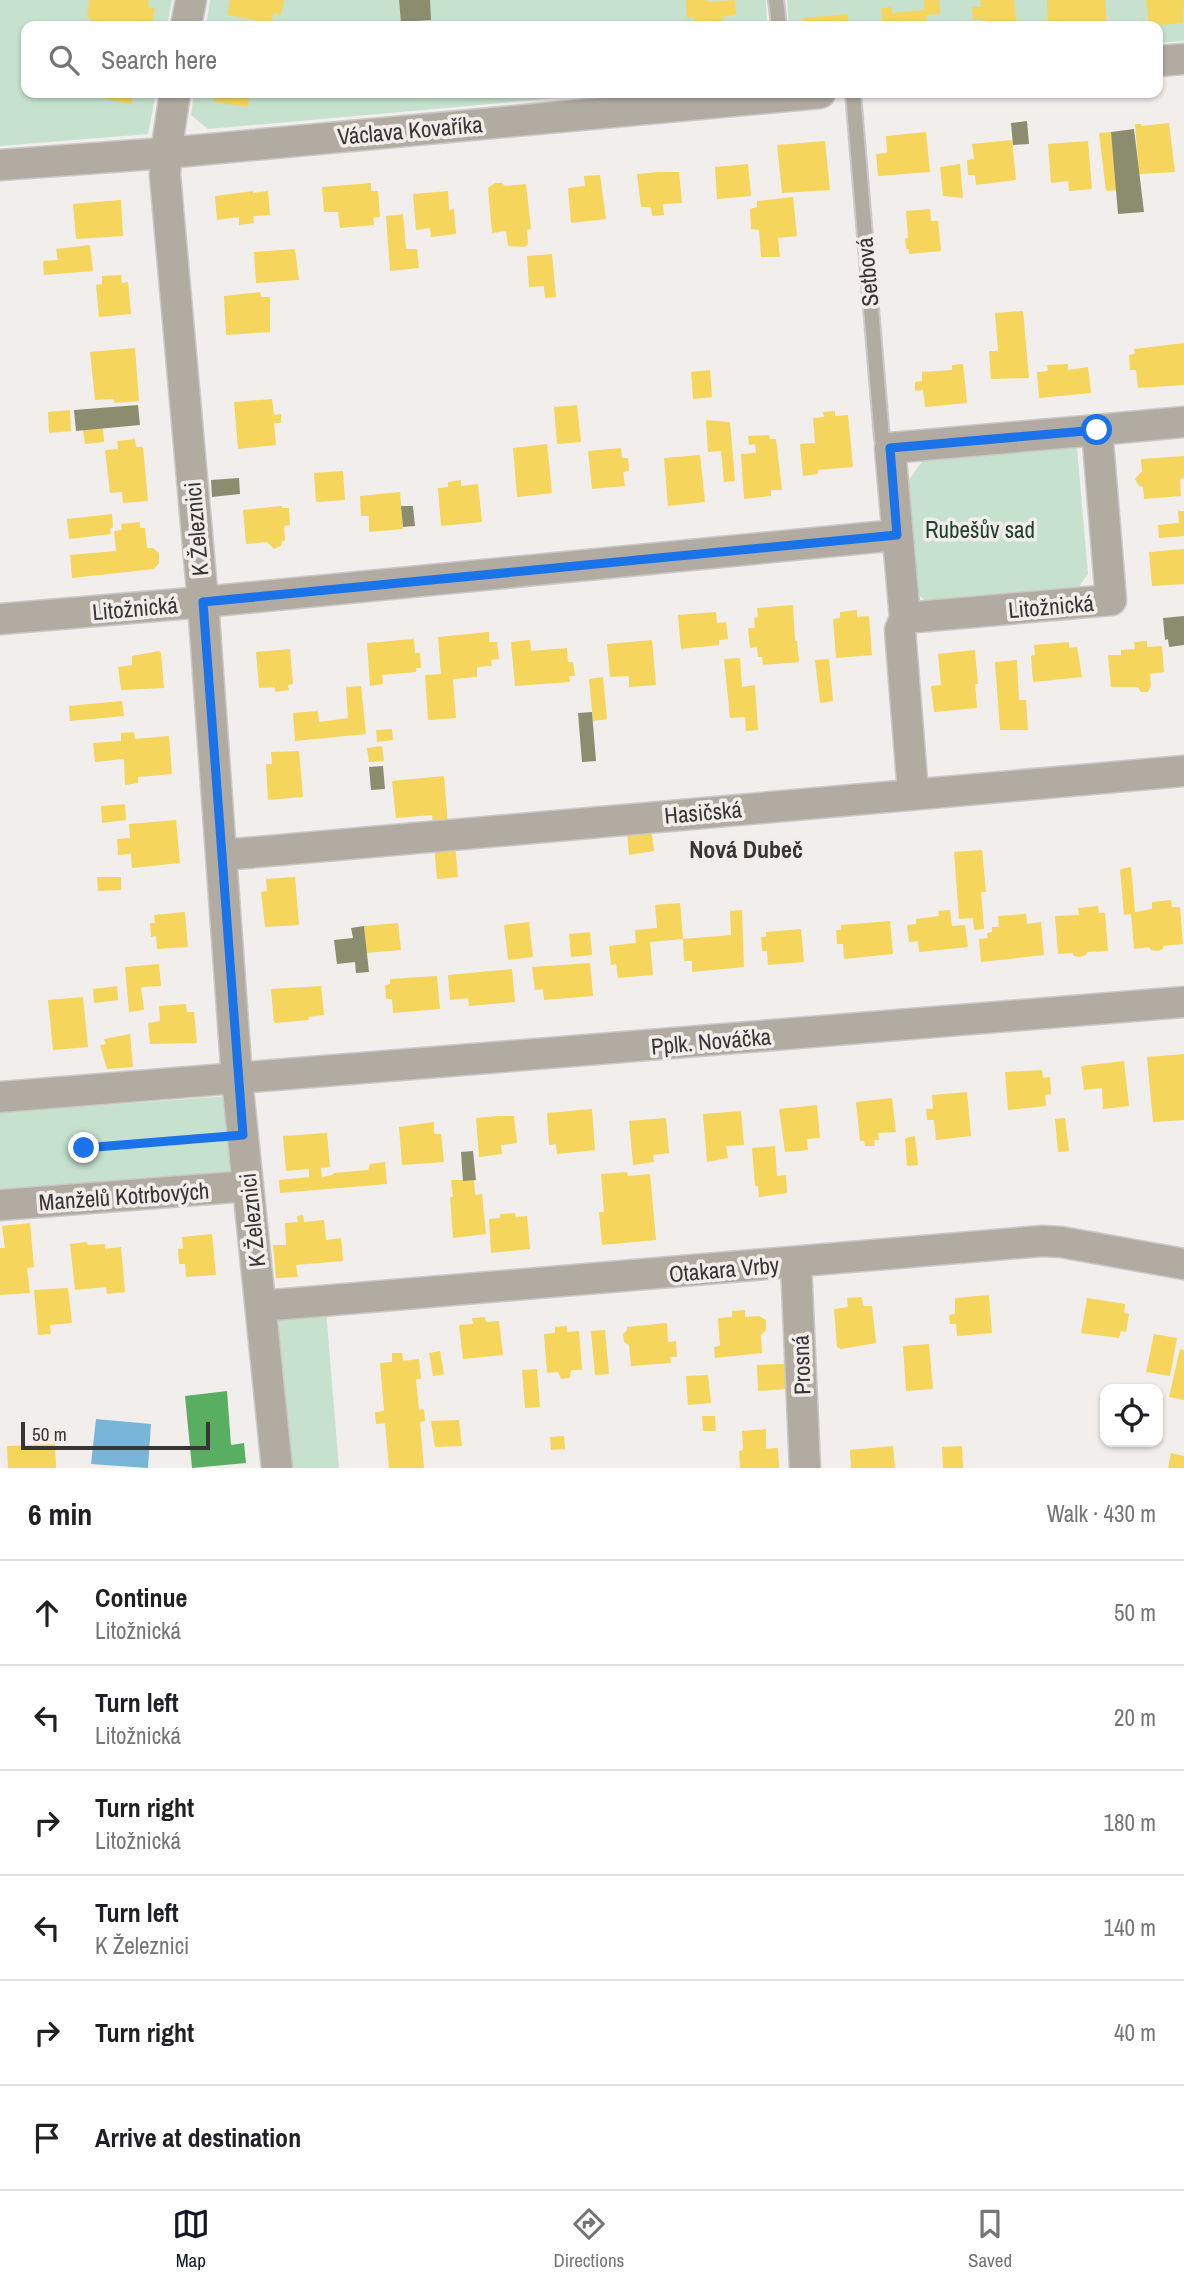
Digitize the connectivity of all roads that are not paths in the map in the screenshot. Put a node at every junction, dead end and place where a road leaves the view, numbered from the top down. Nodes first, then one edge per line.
1 (191, 0) edge
2 (776, 0) edge
3 (187, 21) edge
4 (778, 21) edge
5 (1184, 59) edge
6 (1163, 61) edge
7 (175, 98) edge
8 (742, 98) edge
9 (853, 98) edge
10 (166, 153) junction
11 (0, 165) edge
12 (1184, 422) edge
13 (1097, 430) junction
14 (890, 448) junction
15 (897, 535) junction
16 (203, 602) junction
17 (905, 618) junction
18 (0, 619) edge
19 (1184, 771) edge
20 (913, 793) junction
21 (223, 855) junction
22 (1184, 1002) edge
23 (237, 1079) junction
24 (0, 1097) edge
25 (248, 1186) junction
26 (0, 1205) edge
27 (796, 1263) junction
28 (1184, 1264) edge
29 (261, 1306) junction
30 (277, 1468) edge
31 (805, 1468) edge

1 - 3 street
2 - 4 lane
5 - 6 street
7 - 10 street, K Železnici
8 - 10 street, Václava Kovaříka
9 - 14 lane, Setbová
10 - 11 street, Václava Kovaříka
10 - 16 street, K Železnici
12 - 13 street
13 - 14 street
13 - 17 street, Litožnická
14 - 15 street
15 - 16 street, Litožnická
15 - 17 street
16 - 18 street, Litožnická
16 - 21 street, K Železnici
17 - 20 street
19 - 20 street, Hasičská
20 - 21 street, Hasičská
21 - 23 street, K Železnici
22 - 23 street, Pplk. Nováčka
23 - 24 street
23 - 25 street, K Železnici
25 - 26 street, Manželů Kotrbových
25 - 29 street, K Železnici
27 - 28 street, Otakara Vrby
27 - 29 street, Otakara Vrby
27 - 31 street, Prosná
29 - 30 street, K Železnici

